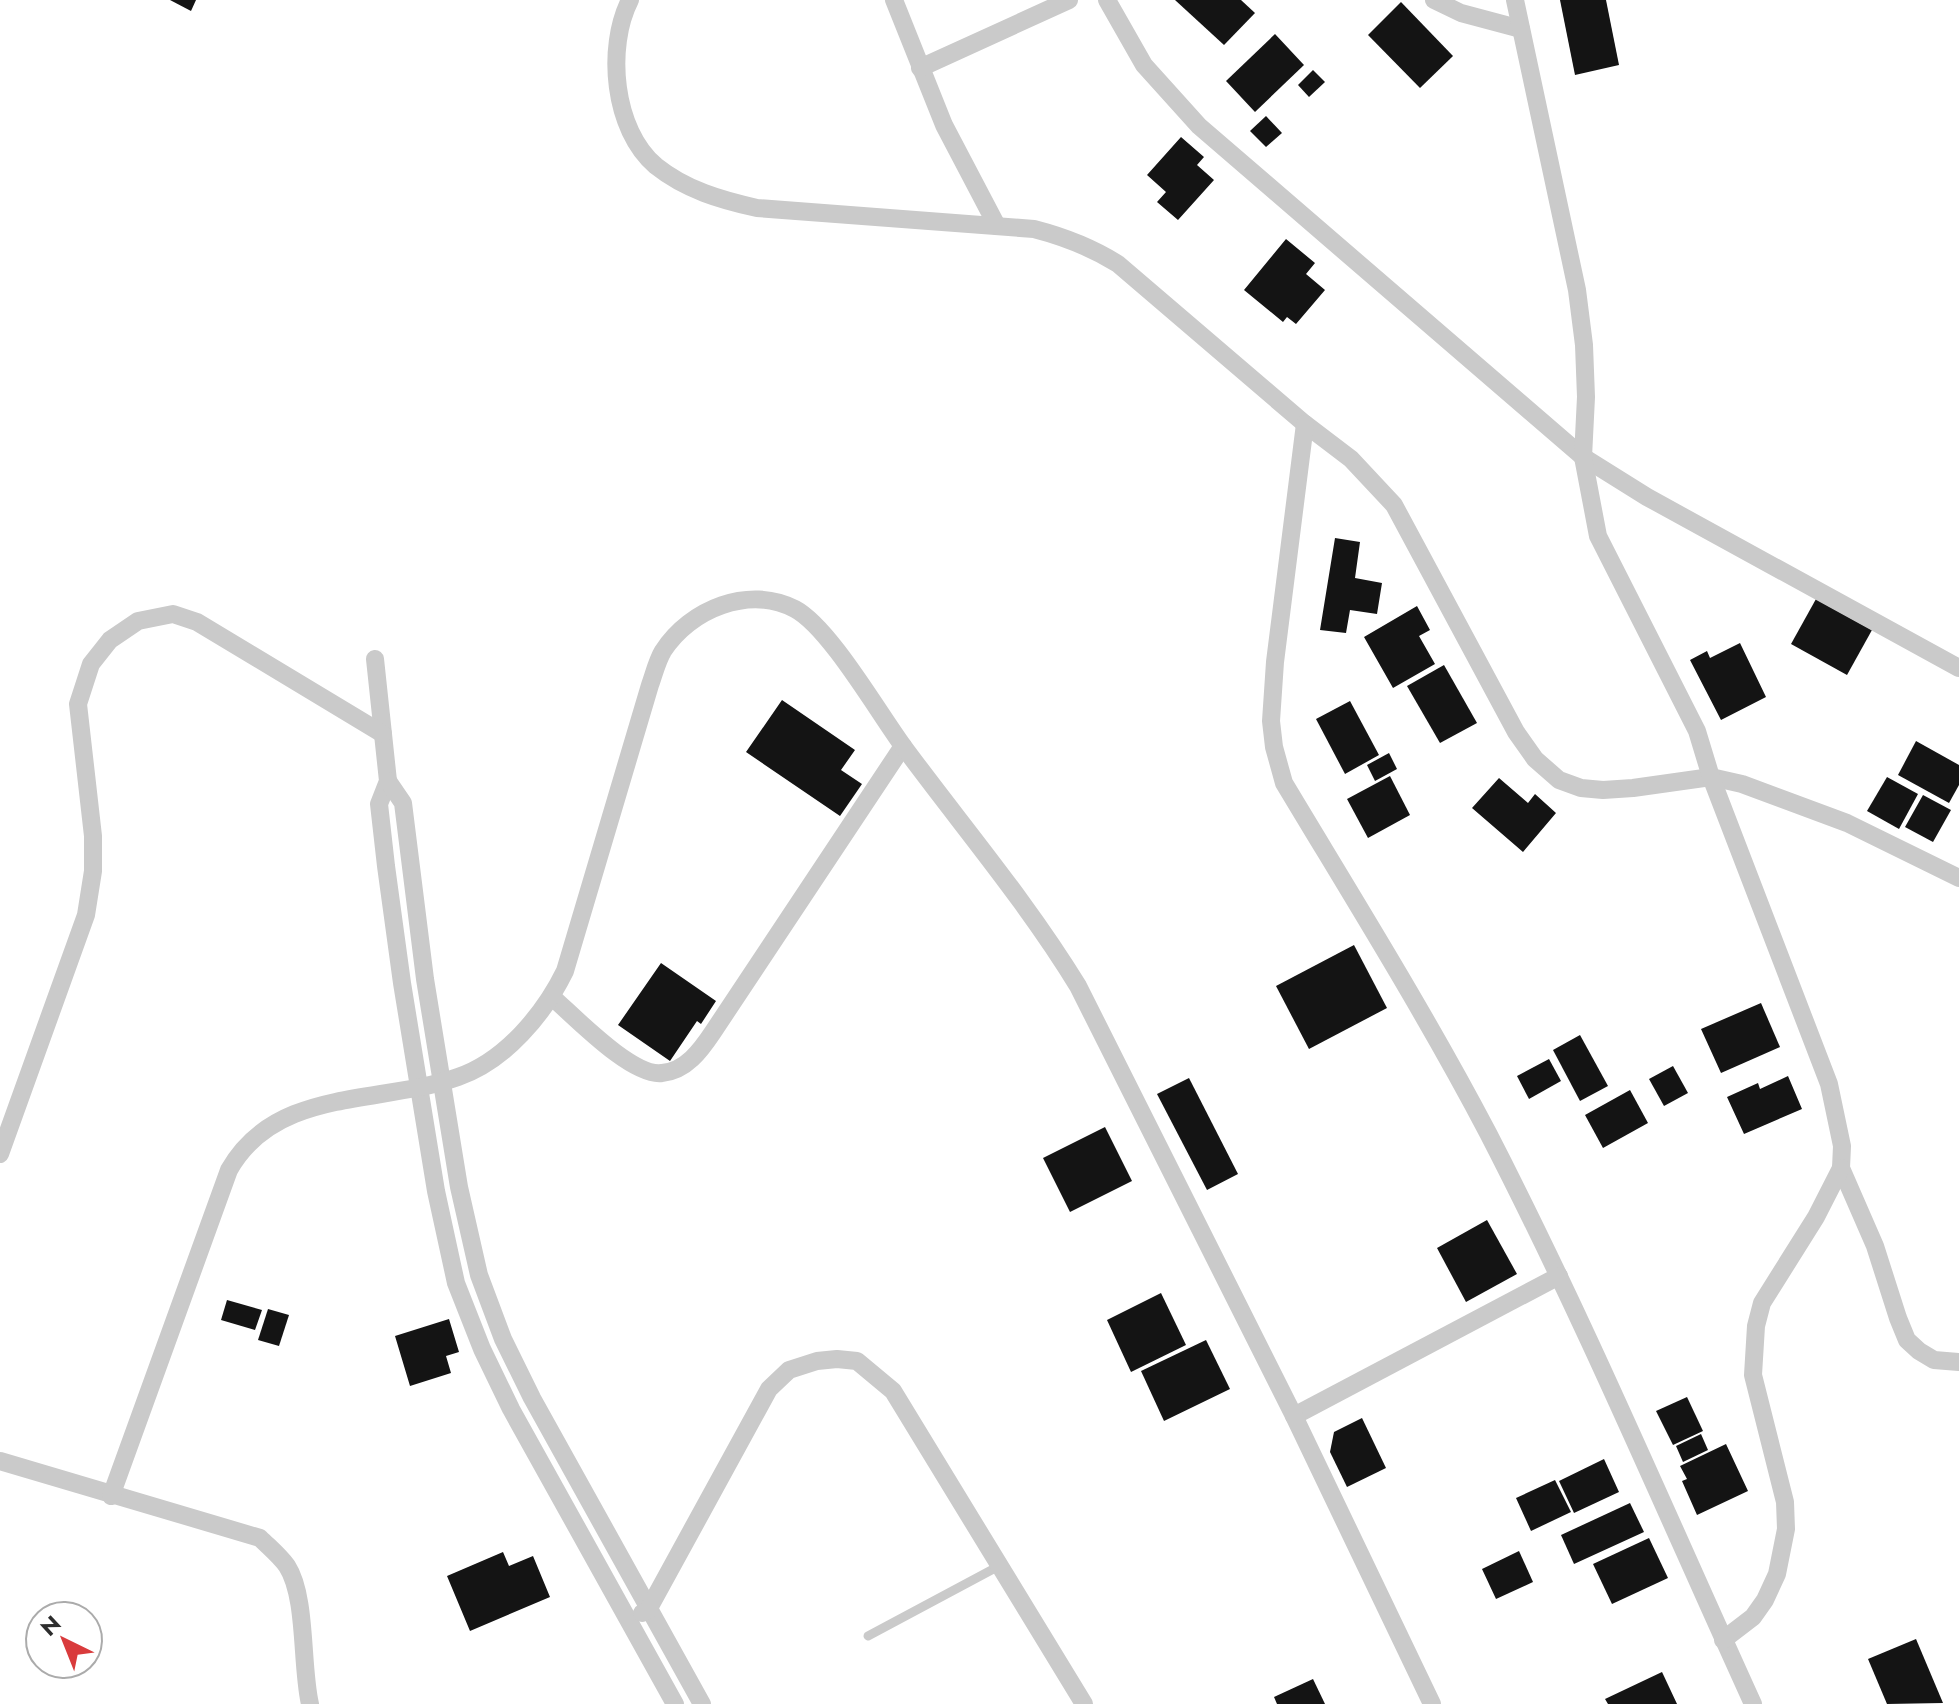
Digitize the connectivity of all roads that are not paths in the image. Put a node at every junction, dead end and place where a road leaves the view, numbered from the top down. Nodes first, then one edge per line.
1 (630, 0) edge
2 (894, 0) edge
3 (1069, 0) edge
4 (1107, 0) edge
5 (1434, 0) edge
6 (1515, 0) edge
7 (1521, 29) junction
8 (920, 68) junction
9 (997, 226) junction
10 (1305, 424) junction
11 (1583, 457) junction
12 (375, 659) dead end
13 (1959, 668) edge
14 (383, 734) junction
15 (903, 746) junction
16 (1711, 777) junction
17 (388, 781) junction
18 (1959, 878) edge
19 (552, 997) junction
20 (442, 1082) junction
21 (419, 1088) junction
22 (0, 1154) edge
23 (1841, 1168) junction
24 (1559, 1276) junction
25 (1959, 1362) edge
26 (1294, 1416) junction
27 (0, 1461) edge
28 (111, 1496) junction
29 (999, 1566) junction
30 (648, 1610) junction
31 (628, 1622) junction
32 (868, 1636) dead end
33 (1723, 1640) junction
34 (310, 1704) edge
35 (675, 1704) edge
36 (702, 1704) edge
37 (1084, 1704) edge
38 (1432, 1704) edge
39 (1753, 1704) edge

1 - 9 street
2 - 8 street
3 - 8 street
4 - 11 street
5 - 7 street
6 - 7 street
7 - 11 street
8 - 9 street
9 - 10 street
10 - 16 street
10 - 24 street
11 - 13 street
11 - 16 street
12 - 14 street
14 - 17 street
14 - 22 street
15 - 19 street
15 - 19 street
15 - 26 street
16 - 18 street
16 - 23 street
17 - 20 street
17 - 21 street
19 - 20 street
20 - 21 street
20 - 30 street
21 - 28 street
21 - 31 street
23 - 25 street
23 - 33 street
24 - 26 street
24 - 33 street
26 - 38 street
27 - 28 street
28 - 34 street
29 - 30 street
29 - 32 lane
29 - 37 street
30 - 31 street
30 - 36 street
31 - 35 street
33 - 39 street

